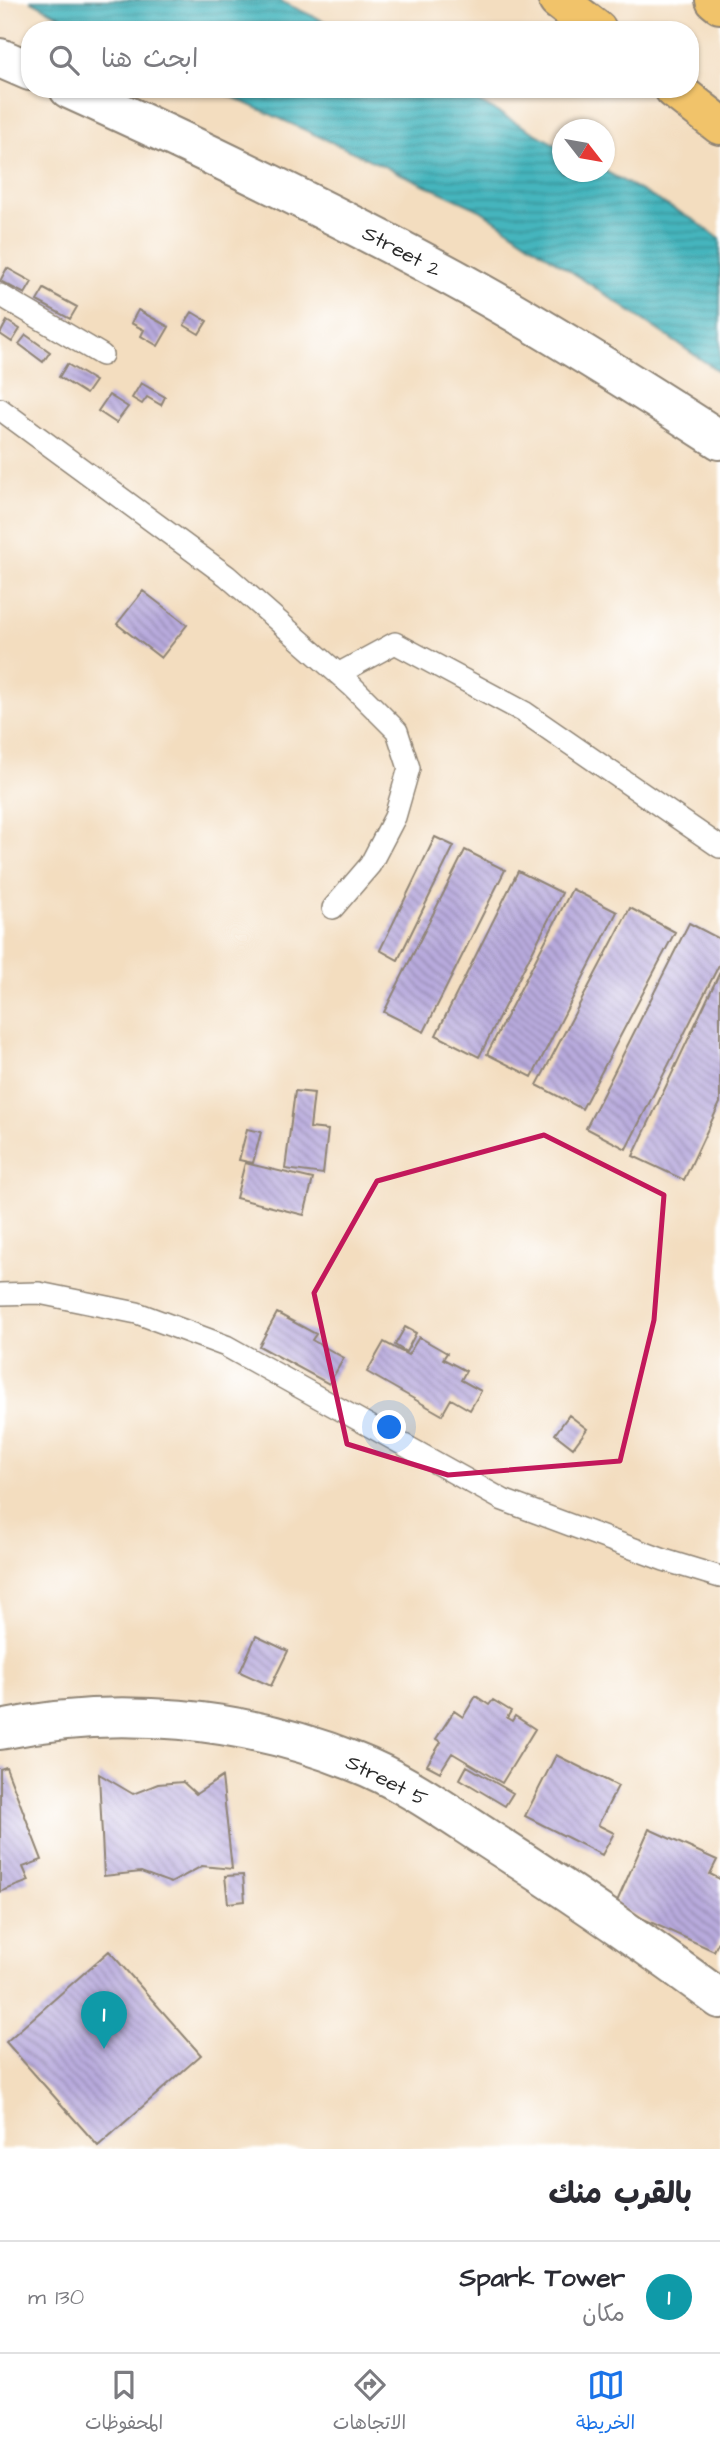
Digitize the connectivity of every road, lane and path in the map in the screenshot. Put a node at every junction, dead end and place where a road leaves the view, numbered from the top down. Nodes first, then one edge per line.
1 (558, 0) edge
2 (715, 0) edge
3 (720, 4) edge
4 (585, 21) edge
5 (0, 58) edge
6 (21, 67) edge
7 (88, 98) edge
8 (686, 98) edge
9 (720, 125) edge
10 (0, 295) edge
11 (102, 355) dead end
12 (0, 409) edge
13 (720, 439) edge
14 (338, 674) junction
15 (720, 847) edge
16 (333, 908) dead end
17 (0, 1294) edge
18 (720, 1577) edge
19 (0, 1730) edge
20 (720, 1999) edge

1 - 4 highway
2 - 3 highway
5 - 6 street
7 - 13 street, Street 2
8 - 9 highway
10 - 11 lane
12 - 14 lane
14 - 15 lane
14 - 16 lane
17 - 18 lane
19 - 20 street, Street 5

